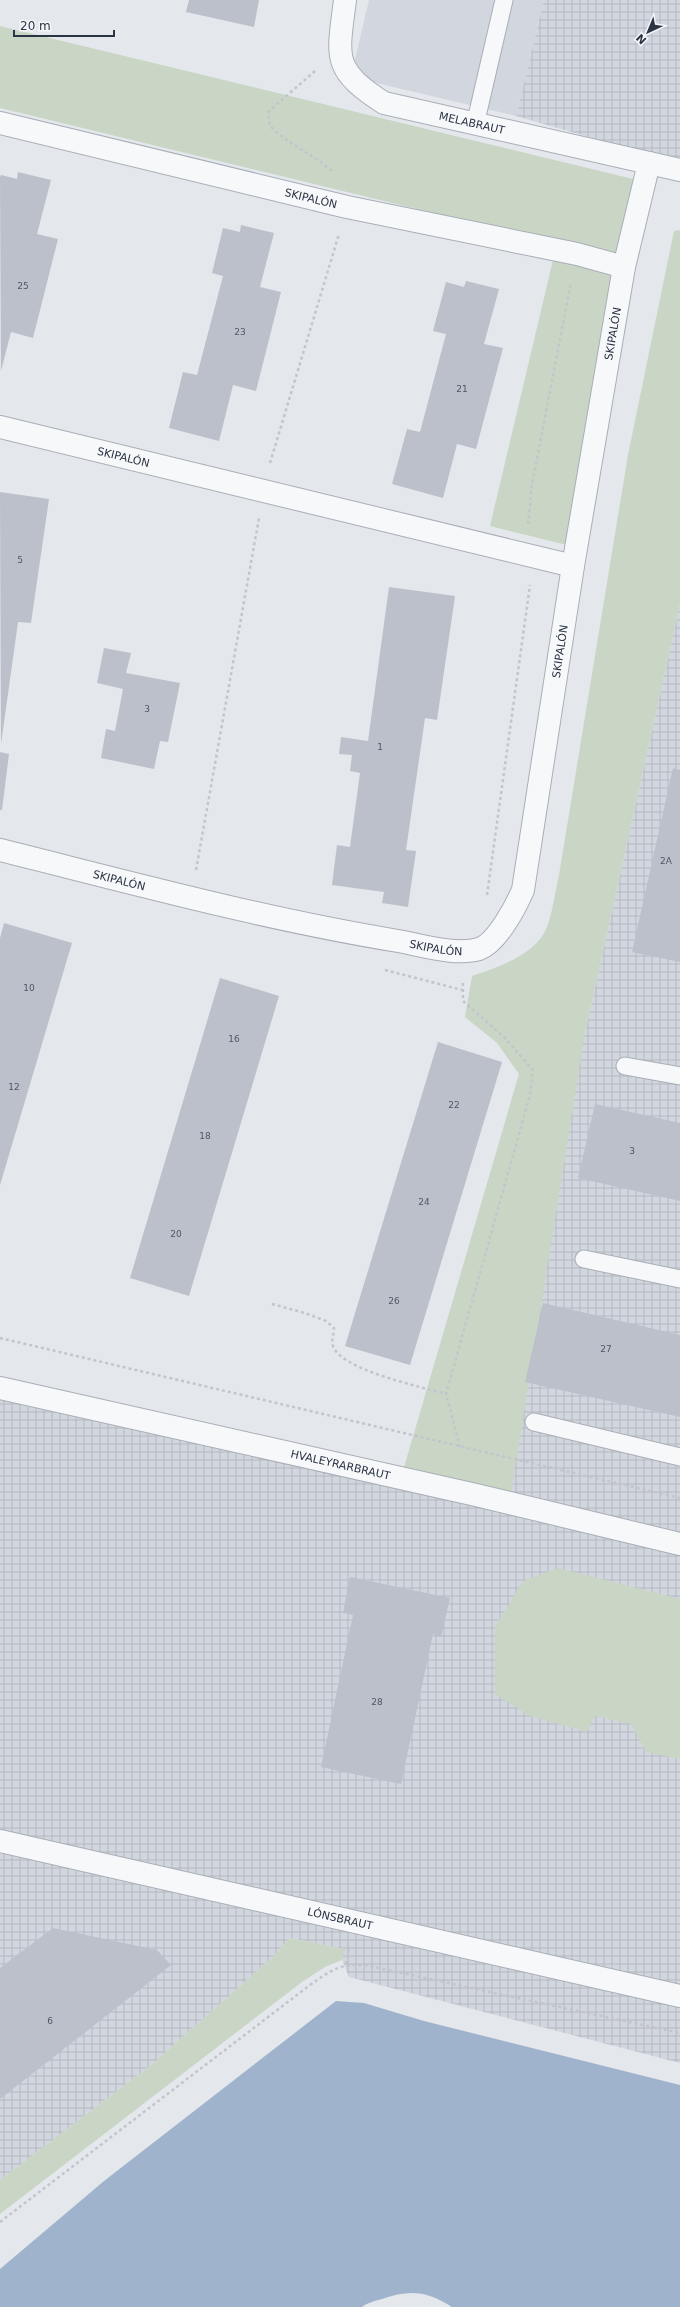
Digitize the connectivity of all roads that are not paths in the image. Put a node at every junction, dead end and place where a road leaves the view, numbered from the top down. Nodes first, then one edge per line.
1 (345, 0) edge
2 (504, 0) edge
3 (0, 123) edge
4 (475, 125) junction
5 (649, 163) junction
6 (680, 170) edge
7 (624, 267) junction
8 (0, 427) edge
9 (573, 566) junction
10 (0, 850) edge
11 (625, 1066) dead end
12 (680, 1076) edge
13 (584, 1259) dead end
14 (680, 1279) edge
15 (0, 1388) edge
16 (534, 1422) dead end
17 (680, 1457) edge
18 (680, 1544) edge
19 (0, 1842) edge
20 (680, 1996) edge

1 - 4 street, MELABRAUT
2 - 4 lane
3 - 7 street, SKIPALÓN
4 - 5 street, MELABRAUT
5 - 6 street, MELABRAUT
5 - 7 street, SKIPALÓN
7 - 9 street, SKIPALÓN
8 - 9 street, SKIPALÓN
9 - 10 street, SKIPALÓN
11 - 12 lane
13 - 14 lane
15 - 18 street, HVALEYRARBRAUT
16 - 17 lane
19 - 20 street, LÓNSBRAUT

